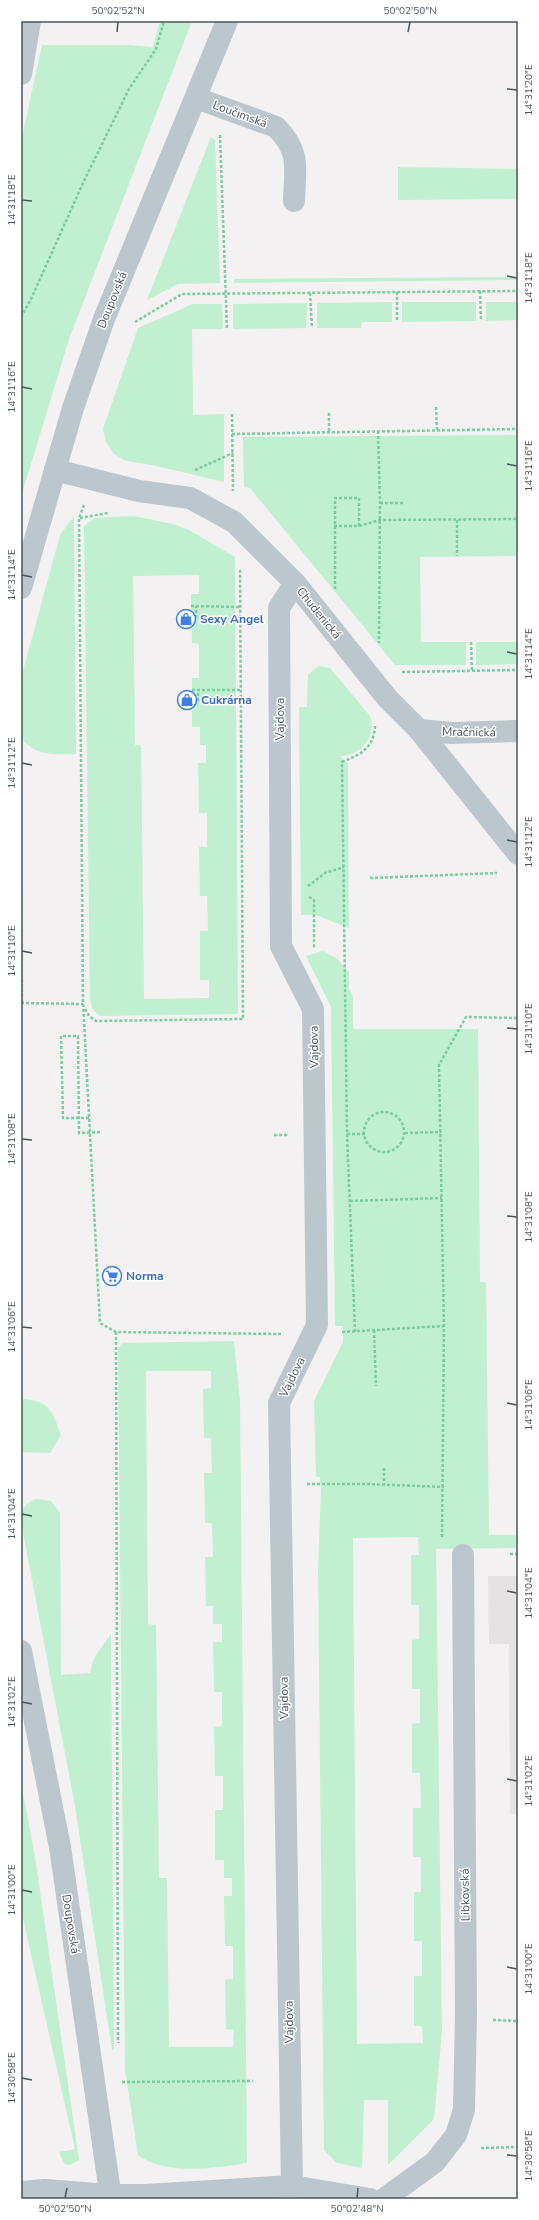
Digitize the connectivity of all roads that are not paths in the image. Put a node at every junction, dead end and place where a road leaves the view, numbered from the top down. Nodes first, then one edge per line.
1 (30, 21) edge
2 (227, 21) edge
3 (21, 74) edge
4 (196, 98) junction
5 (294, 201) dead end
6 (55, 470) junction
7 (295, 583) junction
8 (21, 588) edge
9 (419, 730) junction
10 (518, 732) edge
11 (518, 854) edge
12 (463, 1555) dead end
13 (21, 1651) edge
14 (292, 2186) junction
15 (21, 2192) edge
16 (111, 2197) edge
17 (370, 2199) edge
18 (384, 2199) edge

1 - 3 street
2 - 4 street, Doupovská
4 - 5 street, Loučimská
4 - 6 street, Doupovská
6 - 7 street, Chudenická
6 - 8 street, Doupovská
7 - 9 street, Chudenická
7 - 14 street, Vajdova
9 - 10 street, Mračnická
9 - 11 street, Chudenická
12 - 18 street, Libkovská
13 - 16 street, Doupovská
14 - 16 street
14 - 17 street
15 - 16 street

